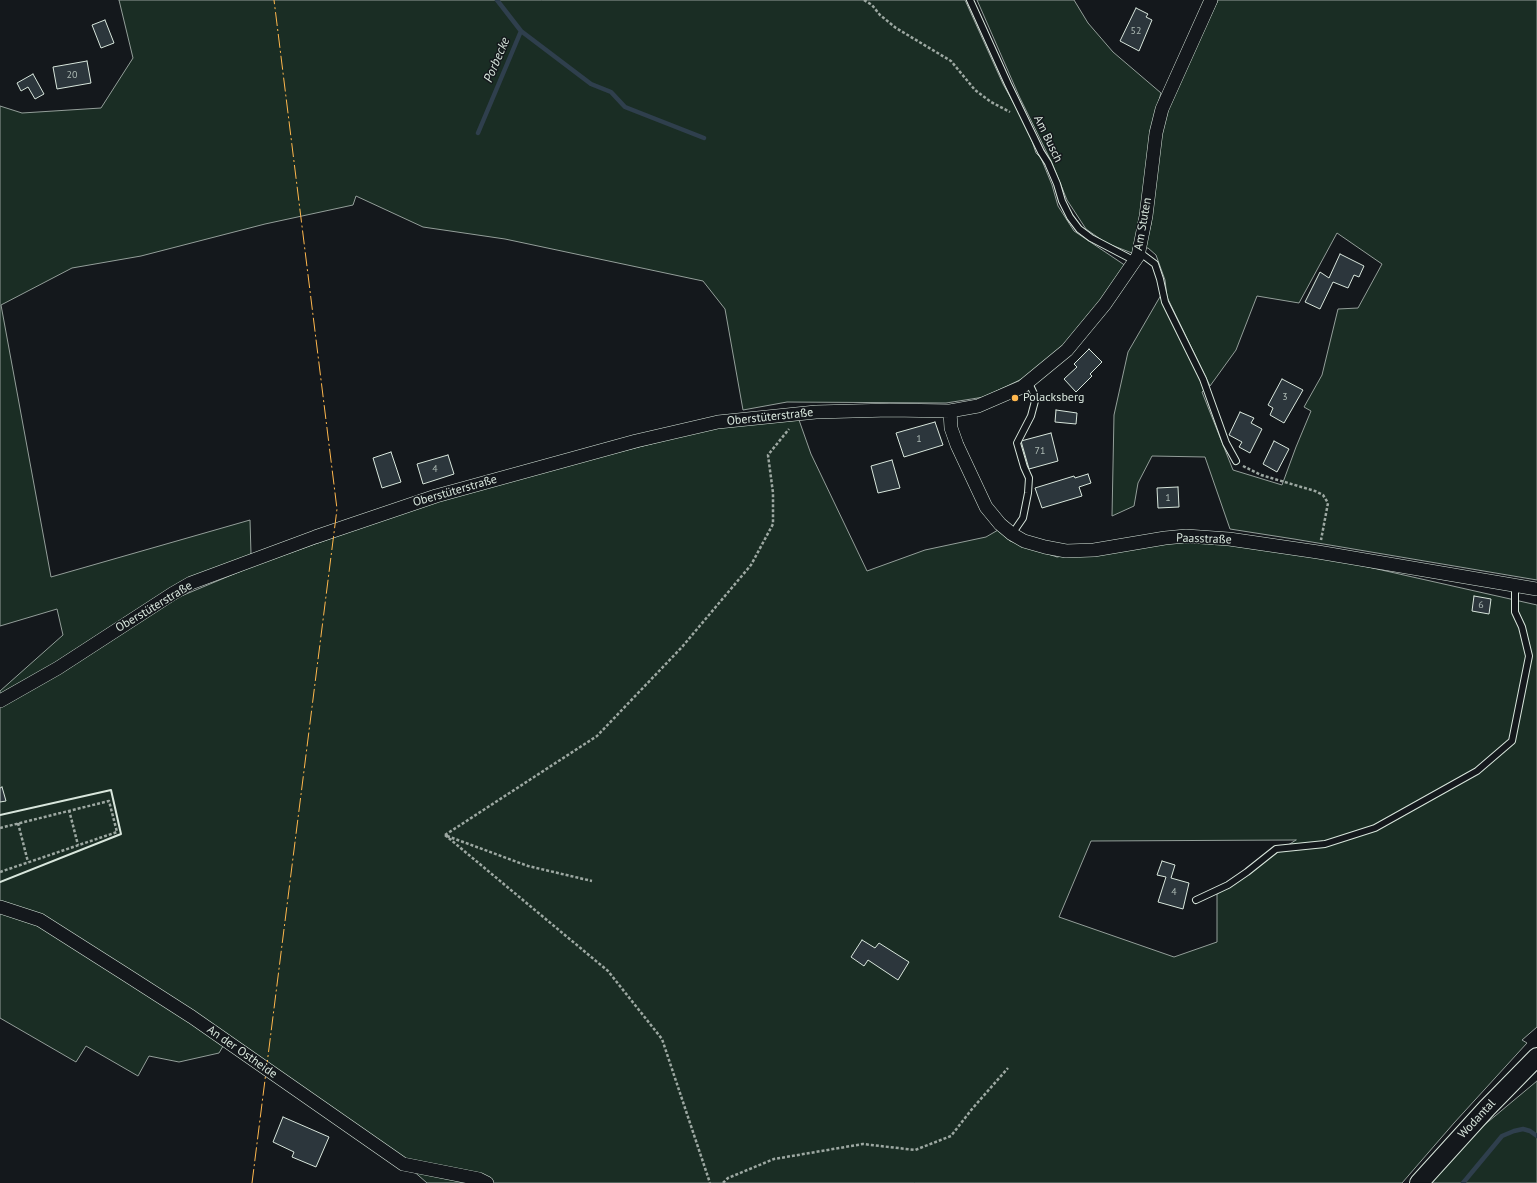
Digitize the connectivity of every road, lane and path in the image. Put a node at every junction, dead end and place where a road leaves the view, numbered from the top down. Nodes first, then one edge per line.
1 (864, 0) edge
2 (970, 0) edge
3 (1211, 0) edge
4 (1028, 123) junction
5 (1137, 256) junction
6 (1029, 383) junction
7 (950, 411) junction
8 (799, 414) junction
9 (1236, 461) joint
10 (1012, 534) junction
11 (1318, 552) junction
12 (1515, 584) junction
13 (1537, 589) edge
14 (0, 701) edge
15 (69, 810) junction
16 (18, 823) junction
17 (0, 828) edge
18 (445, 835) junction
19 (78, 845) junction
20 (28, 862) junction
21 (0, 872) edge
22 (592, 881) dead end
23 (1196, 900) dead end
24 (0, 907) edge
25 (1537, 1057) edge
26 (1008, 1068) dead end
27 (487, 1183) edge
28 (710, 1183) edge
29 (723, 1183) edge
30 (1419, 1183) edge

1 - 4 path
2 - 4 lane, Am Busch
3 - 5 street, Am Stuten
4 - 5 lane, Am Busch
5 - 6 street, Am Stuten
5 - 9 lane, Am Busch
6 - 7 street, Am Stuten
6 - 10 lane
7 - 8 street, Oberstüterstraße
7 - 10 street, Paasstraße
8 - 14 street, Oberstüterstraße
8 - 18 path
9 - 11 path
10 - 11 street, Paasstraße
11 - 12 street, Paasstraße
12 - 13 street, Paasstraße
12 - 23 lane
15 - 16 path
15 - 19 path
15 - 19 path
16 - 17 path
16 - 20 path
18 - 22 path
18 - 28 path
19 - 20 path
20 - 21 path
24 - 27 street, An der Ostheide
25 - 30 main road, Wodantal
26 - 29 path

